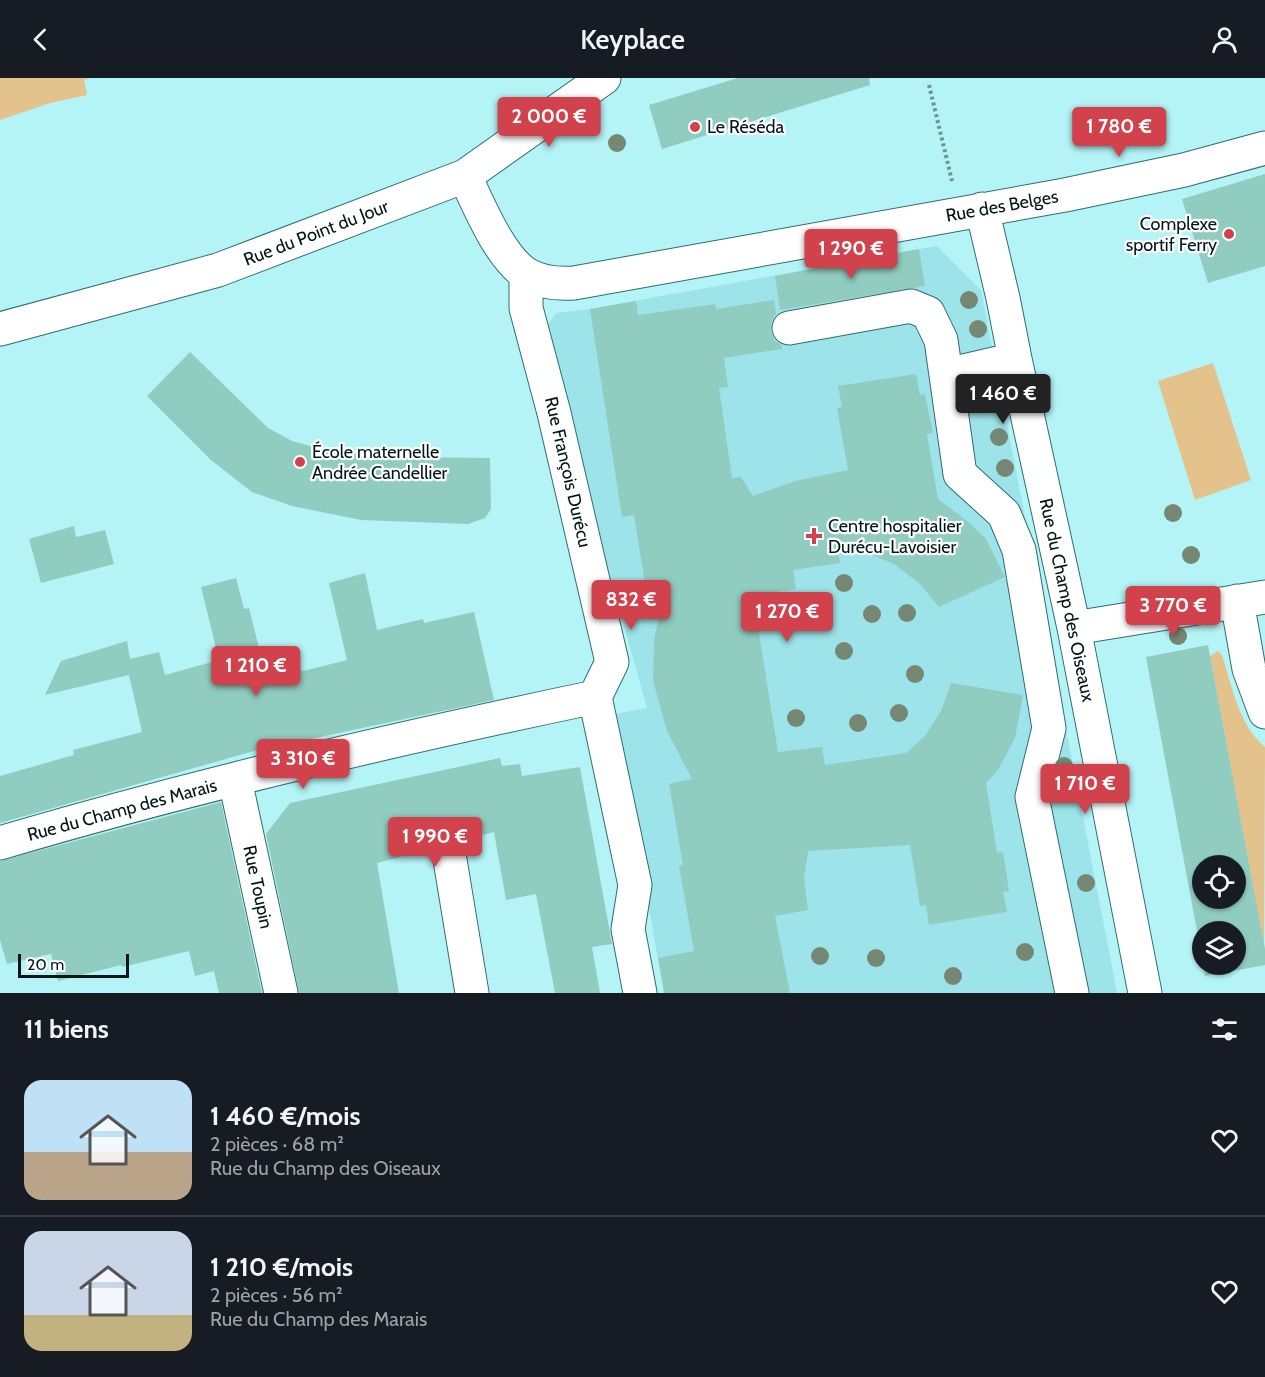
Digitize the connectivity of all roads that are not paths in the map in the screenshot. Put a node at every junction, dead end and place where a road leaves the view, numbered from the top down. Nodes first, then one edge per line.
1 (604, 78) edge
2 (1265, 148) edge
3 (465, 176) junction
4 (970, 212) junction
5 (526, 274) junction
6 (789, 328) dead end
7 (0, 329) edge
8 (1015, 359) junction
9 (946, 375) junction
10 (1251, 599) edge
11 (1074, 628) junction
12 (596, 697) junction
13 (1265, 712) edge
14 (235, 780) junction
15 (0, 843) edge
16 (450, 860) dead end
17 (281, 993) edge
18 (472, 993) edge
19 (640, 993) edge
20 (1072, 993) edge
21 (1146, 993) edge

1 - 3 street, Rue du Point du Jour
2 - 4 street, Rue des Belges
3 - 5 street
3 - 7 street, Rue du Point du Jour
4 - 5 street, Rue des Belges
4 - 8 street, Rue du Champ des Oiseaux
5 - 12 street, Rue François Durécu
6 - 9 street
8 - 9 street
8 - 11 street, Rue du Champ des Oiseaux
9 - 20 street
10 - 11 street
10 - 13 street
11 - 21 street, Rue du Champ des Oiseaux
12 - 14 street, Rue du Champ des Marais
12 - 19 street
14 - 15 street, Rue du Champ des Marais
14 - 17 street, Rue Toupin
16 - 18 street

